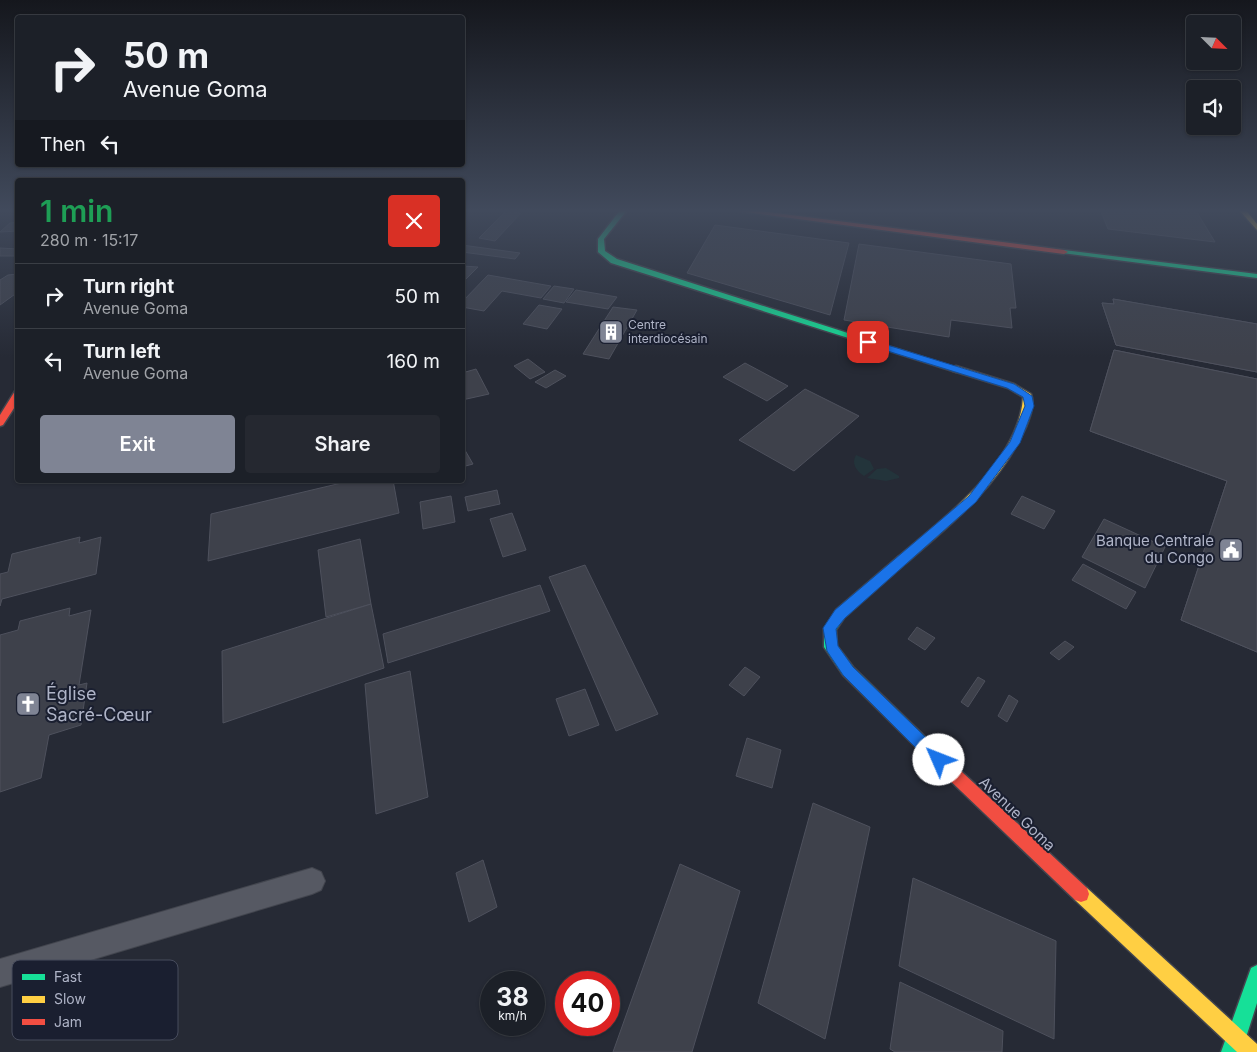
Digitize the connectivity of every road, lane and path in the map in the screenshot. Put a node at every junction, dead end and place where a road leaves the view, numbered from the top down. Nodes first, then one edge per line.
1 (610, 258) edge
2 (1141, 258) edge
3 (1257, 276) edge
4 (15, 398) edge
5 (0, 423) edge
6 (312, 881) dead end
7 (44, 960) edge
8 (12, 969) edge
9 (0, 973) edge
10 (1257, 974) edge
11 (1236, 1040) junction
12 (1230, 1052) edge
13 (1250, 1052) edge

1 - 11 street, Avenue Goma
2 - 3 street
4 - 5 street
6 - 7 street
8 - 9 street
10 - 11 street
11 - 12 street
11 - 13 street, Avenue Goma

